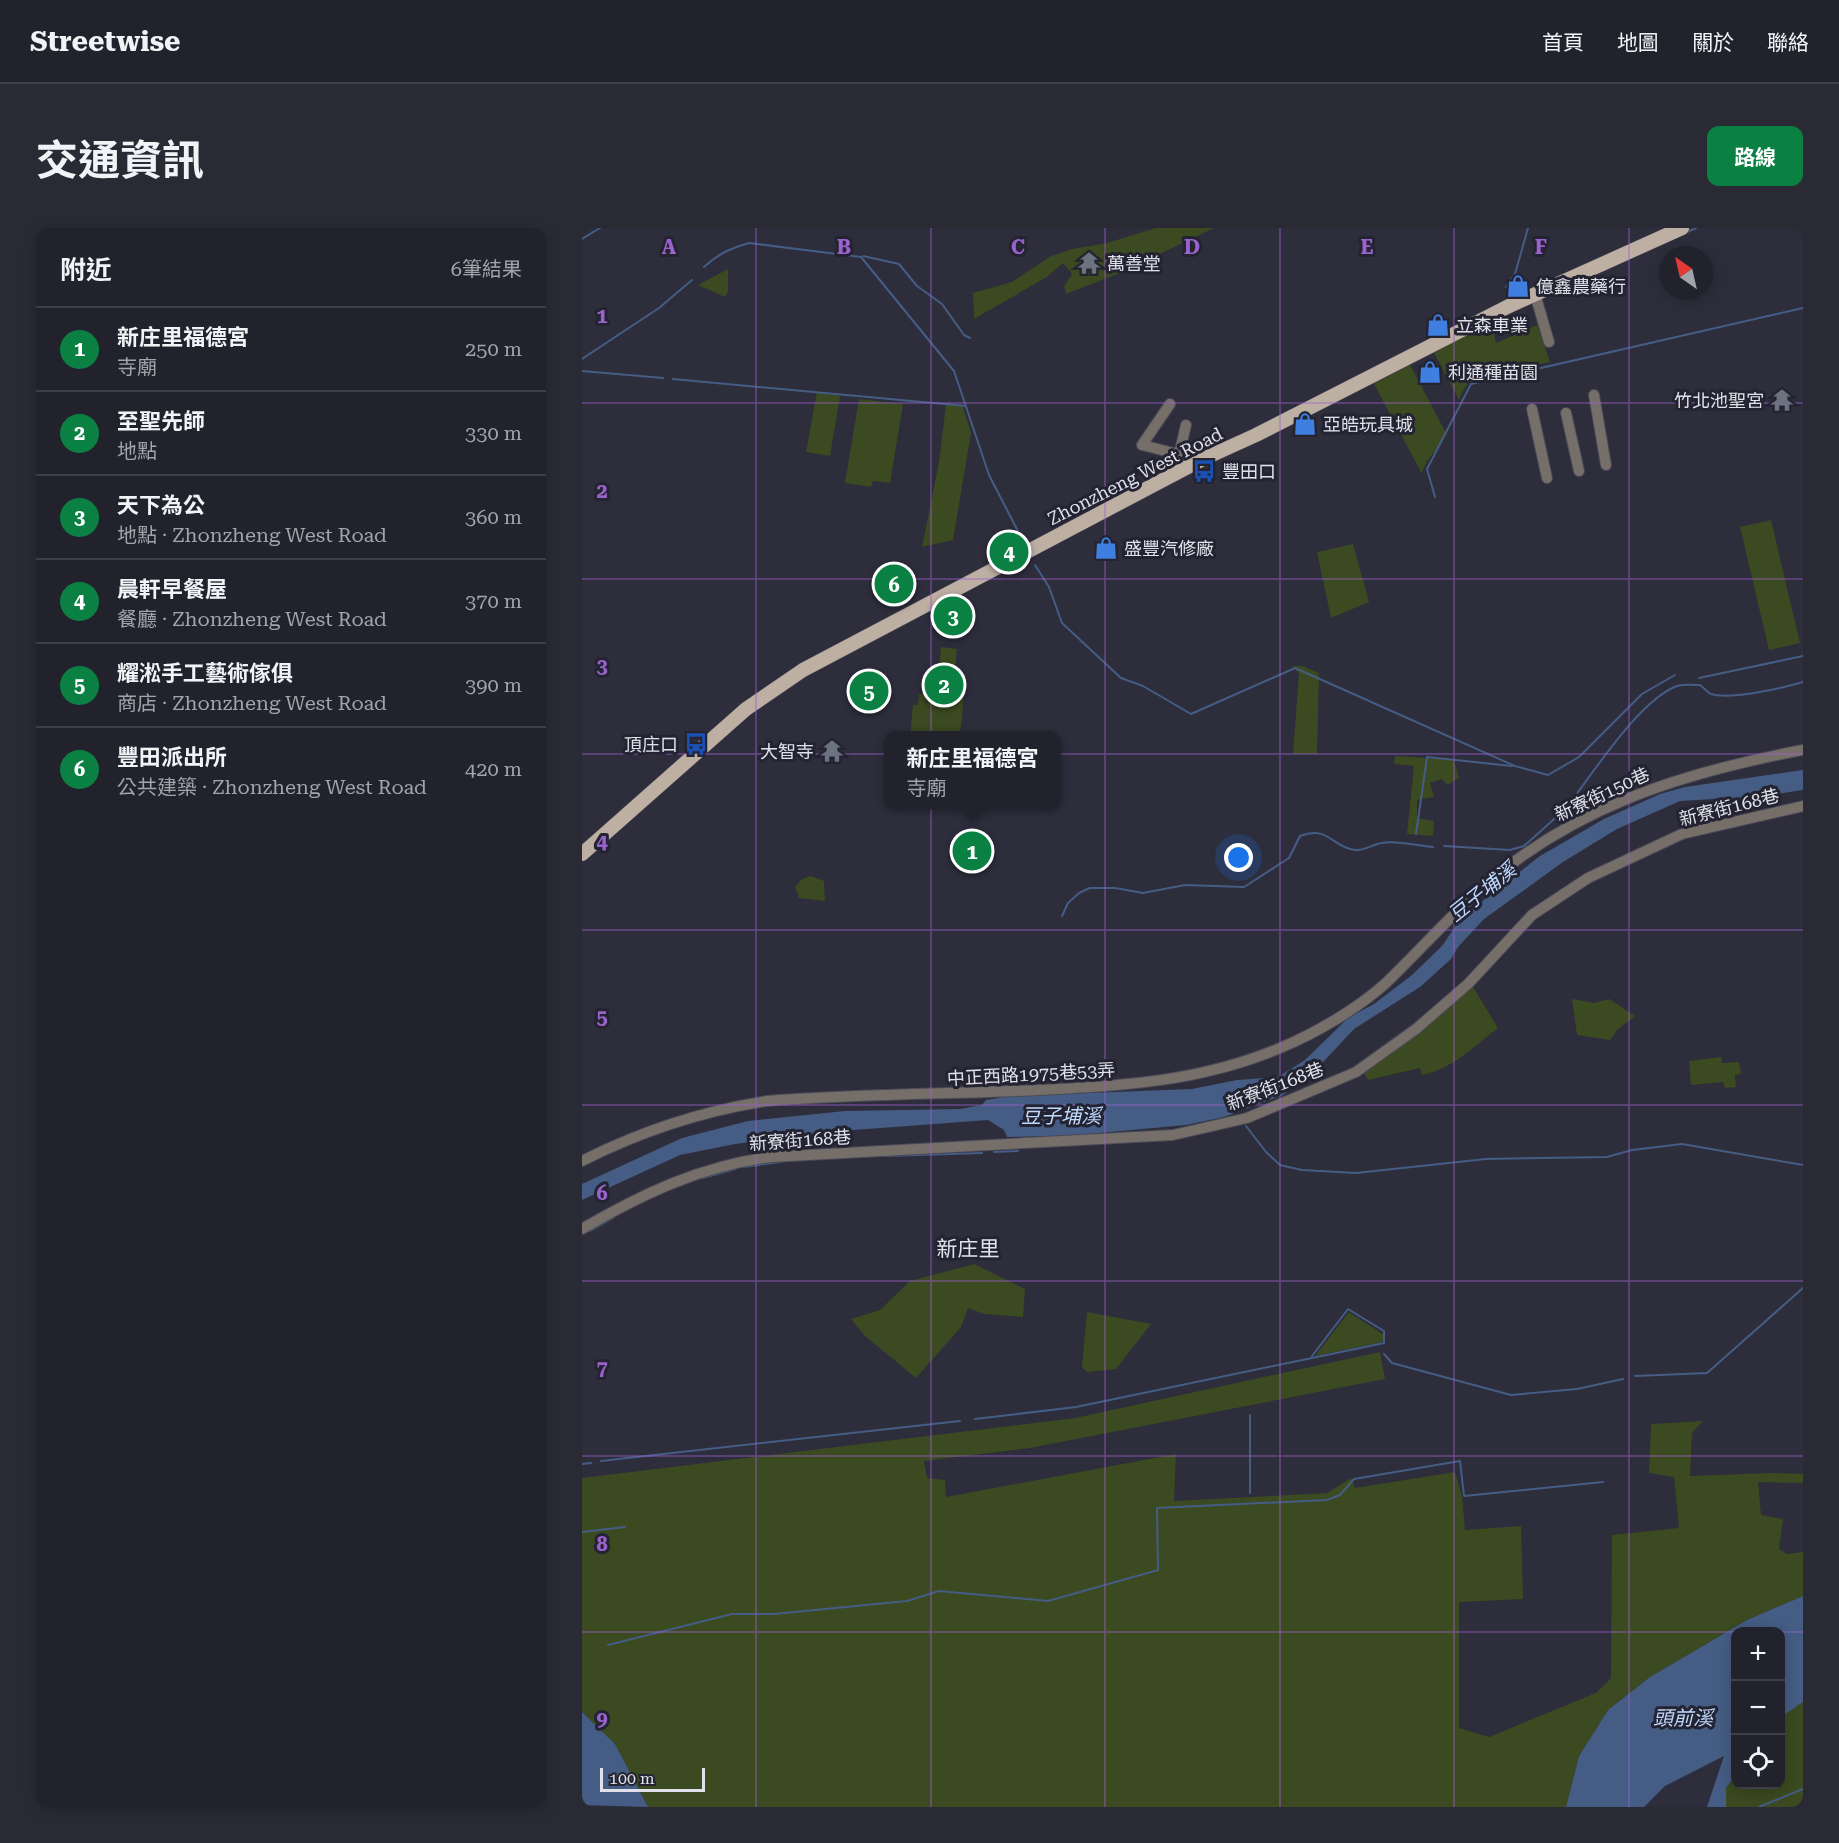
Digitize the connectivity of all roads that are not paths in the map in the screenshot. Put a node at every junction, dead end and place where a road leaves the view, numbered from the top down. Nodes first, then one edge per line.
1 (1682, 228) edge
2 (1535, 294) junction
3 (1549, 342) dead end
4 (1594, 395) dead end
5 (1170, 404) dead end
6 (1532, 409) dead end
7 (1566, 413) dead end
8 (1186, 425) dead end
9 (1179, 456) junction
10 (1201, 460) junction
11 (1606, 465) dead end
12 (1579, 471) dead end
13 (1547, 478) dead end
14 (1803, 750) edge
15 (1803, 806) edge
16 (582, 854) edge
17 (1444, 925) joint
18 (582, 1161) edge
19 (582, 1229) edge

1 - 2 main road, Zhonzheng West Road
2 - 3 street
2 - 10 main road, Zhonzheng West Road
4 - 11 street
5 - 9 street
6 - 13 street
7 - 12 street
8 - 9 street
9 - 10 street
10 - 16 main road, Zhonzheng West Road
14 - 17 street, 新寮街150巷
15 - 19 street, 新寮街168巷
17 - 18 street, 中正西路1975巷53弄

